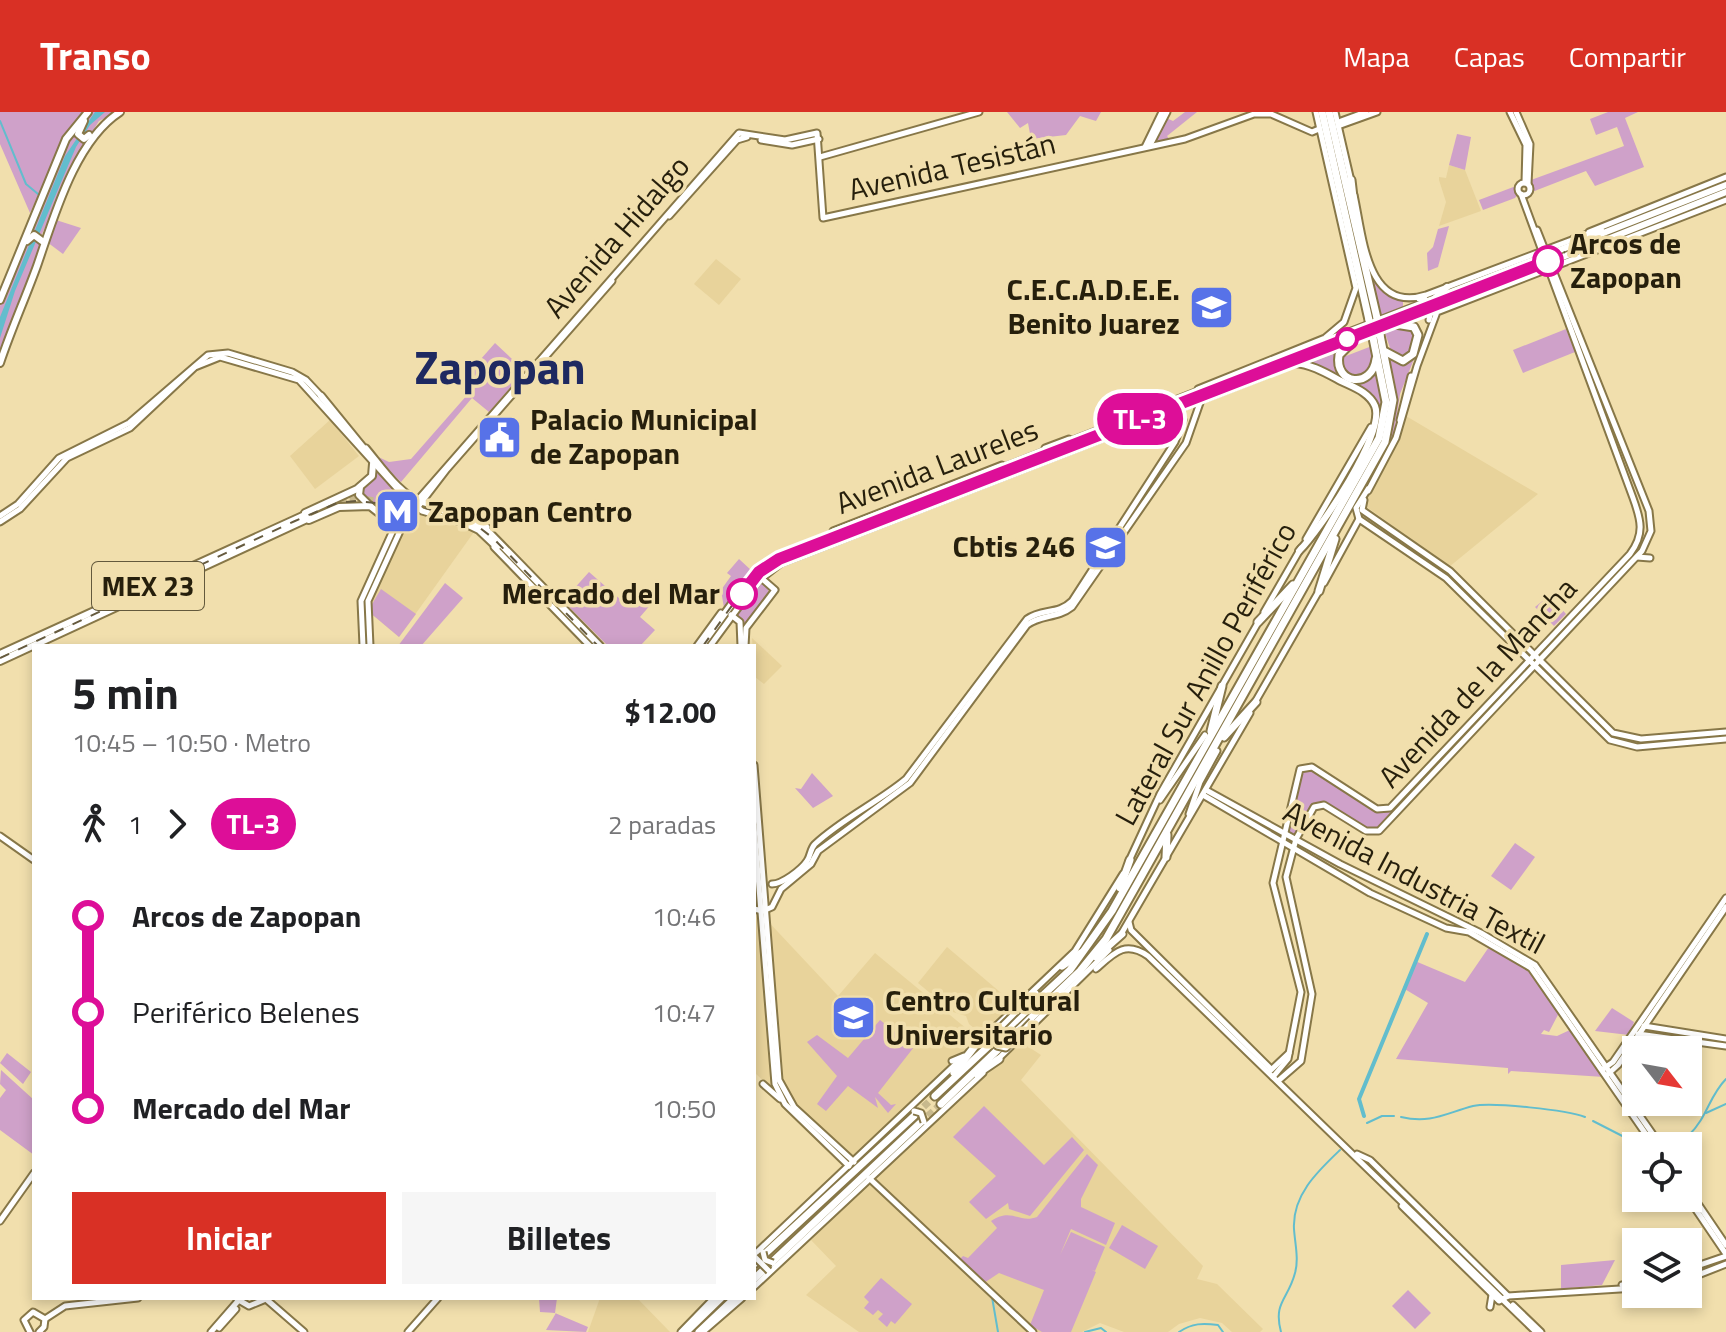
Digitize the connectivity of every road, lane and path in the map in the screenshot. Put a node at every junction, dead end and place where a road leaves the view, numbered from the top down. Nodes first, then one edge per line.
1 (979, 112) edge
2 (1164, 112) edge
3 (1316, 112) edge
4 (1322, 112) edge
5 (1332, 112) edge
6 (1366, 112) edge
7 (1377, 112) edge
8 (1513, 112) edge
9 (89, 113) edge
10 (119, 113) edge
11 (1338, 124) junction
12 (1319, 129) junction
13 (1148, 146) junction
14 (820, 157) junction
15 (1726, 177) edge
16 (1351, 180) junction
17 (1527, 183) junction
18 (1726, 185) edge
19 (1699, 187) junction
20 (1333, 188) junction
21 (1523, 194) junction
22 (1724, 195) edge
23 (1706, 196) junction
24 (1716, 204) joint
25 (1703, 208) junction
26 (1346, 215) junction
27 (32, 226) junction
28 (1617, 228) junction
29 (44, 234) junction
30 (1359, 239) junction
31 (1574, 239) junction
32 (1607, 246) junction
33 (1579, 251) junction
34 (1544, 253) junction
35 (20, 254) junction
36 (1528, 257) junction
37 (1549, 266) junction
38 (1501, 273) junction
39 (1510, 283) junction
40 (1490, 286) junction
41 (1447, 287) junction
42 (1466, 295) junction
43 (1408, 298) junction
44 (0, 300) edge
45 (1432, 304) junction
46 (1457, 304) junction
47 (1371, 321) junction
48 (1395, 324) junction
49 (1343, 335) junction
50 (1325, 338) junction
51 (1354, 340) junction
52 (1380, 352) junction
53 (1306, 353) junction
54 (0, 363) edge
55 (1294, 363) junction
56 (1314, 367) junction
57 (321, 396) junction
58 (1194, 400) junction
59 (1181, 402) junction
60 (1173, 411) junction
61 (1183, 420) junction
62 (1112, 425) junction
63 (1102, 426) junction
64 (1399, 429) junction
65 (365, 450) dead end
66 (1378, 456) junction
67 (376, 467) junction
68 (1375, 478) junction
69 (1637, 481) junction
70 (1629, 485) junction
71 (360, 487) junction
72 (1368, 489) junction
73 (417, 503) junction
74 (1350, 505) junction
75 (370, 506) junction
76 (310, 515) junction
77 (0, 519) edge
78 (1334, 519) junction
79 (1359, 519) junction
80 (1130, 520) junction
81 (1380, 522) junction
82 (404, 525) junction
83 (395, 526) junction
84 (1375, 528) junction
85 (1299, 551) joint
86 (1636, 557) junction
87 (1650, 558) dead end
88 (757, 574) junction
89 (1319, 591) junction
90 (728, 612) junction
91 (1258, 622) junction
92 (575, 628) junction
93 (37, 644) edge
94 (363, 644) edge
95 (370, 644) edge
96 (595, 644) edge
97 (595, 644) edge
98 (595, 644) edge
99 (705, 644) edge
100 (743, 644) edge
101 (743, 644) edge
102 (32, 646) edge
103 (0, 654) edge
104 (0, 661) edge
105 (1534, 661) junction
106 (1222, 686) junction
107 (1256, 702) junction
108 (1715, 728) dead end
109 (1726, 732) edge
110 (1705, 733) junction
111 (1726, 739) edge
112 (1641, 743) junction
113 (1211, 744) junction
114 (1204, 792) junction
115 (756, 797) edge
116 (889, 798) junction
117 (762, 809) dead end
118 (1148, 818) junction
119 (757, 824) edge
120 (1185, 826) junction
121 (1170, 827) junction
122 (1284, 833) junction
123 (0, 836) edge
124 (1296, 839) junction
125 (1282, 843) junction
126 (1293, 848) junction
127 (1166, 857) junction
128 (32, 859) edge
129 (1130, 860) junction
130 (758, 881) edge
131 (772, 884) junction
132 (777, 896) junction
133 (1726, 898) edge
134 (1726, 907) edge
135 (760, 910) edge
136 (1112, 911) junction
137 (1129, 922) junction
138 (1122, 934) joint
139 (1479, 934) junction
140 (1090, 947) junction
141 (1062, 966) junction
142 (1053, 974) junction
143 (1082, 974) junction
144 (1070, 991) junction
145 (1204, 1008) junction
146 (1643, 1024) junction
147 (1636, 1034) junction
148 (1668, 1036) edge
149 (1681, 1036) edge
150 (772, 1038) junction
151 (1702, 1038) edge
152 (1726, 1039) edge
153 (1702, 1041) edge
154 (975, 1046) junction
155 (1726, 1046) edge
156 (965, 1056) junction
157 (999, 1059) junction
158 (952, 1061) dead end
159 (1608, 1070) junction
160 (1276, 1076) junction
161 (763, 1084) dead end
162 (1622, 1095) edge
163 (783, 1101) junction
164 (1635, 1116) edge
165 (898, 1119) junction
166 (1642, 1119) junction
167 (918, 1120) junction
168 (1651, 1132) edge
169 (896, 1145) junction
170 (852, 1164) junction
171 (32, 1174) edge
172 (869, 1178) junction
173 (1396, 1196) junction
174 (835, 1210) junction
175 (1702, 1210) edge
176 (1697, 1212) edge
177 (0, 1218) edge
178 (1442, 1241) junction
179 (768, 1242) junction
180 (1726, 1245) edge
181 (1451, 1254) junction
182 (1726, 1255) edge
183 (756, 1257) edge
184 (756, 1257) edge
185 (785, 1258) junction
186 (756, 1261) edge
187 (1702, 1264) edge
188 (1726, 1264) edge
189 (768, 1272) junction
190 (1702, 1273) edge
191 (756, 1277) edge
192 (756, 1285) edge
193 (1622, 1287) edge
194 (1491, 1294) junction
195 (1523, 1295) junction
196 (1504, 1299) junction
197 (69, 1300) edge
198 (120, 1300) edge
199 (265, 1300) edge
200 (436, 1300) edge
201 (712, 1300) edge
202 (719, 1300) edge
203 (733, 1300) edge
204 (740, 1300) edge
205 (239, 1301) edge
206 (65, 1306) junction
207 (1490, 1307) dead end
208 (1519, 1307) dead end
209 (45, 1319) junction
210 (26, 1331) edge
211 (39, 1332) edge
212 (214, 1332) edge
213 (301, 1332) edge
214 (408, 1332) edge
215 (684, 1332) edge
216 (701, 1332) edge
217 (1033, 1332) edge
218 (1538, 1332) edge

1 - 14 main road
2 - 13 main road
3 - 12 main road
4 - 26 highway
5 - 11 main road
5 - 30 highway
6 - 11 main road
7 - 11 main road
8 - 17 main road
9 - 10 main road
9 - 27 main road
10 - 29 main road
11 - 16 main road
12 - 13 main road, Avenida Tesistán
12 - 20 main road
13 - 14 main road, Avenida Tesistán
14 - 73 main road, Avenida Hidalgo
15 - 19 main road
16 - 30 highway
16 - 43 main road
17 - 21 main road
17 - 21 main road
18 - 23 main road
19 - 23 main road
19 - 31 main road
20 - 26 highway
20 - 50 main road, Avenida Laureles
21 - 34 main road
22 - 23 main road
22 - 24 main road
23 - 25 main road
23 - 28 main road
23 - 33 main road
24 - 25 main road
25 - 32 main road
26 - 47 highway
27 - 29 main road
27 - 35 main road
28 - 31 main road
28 - 34 main road
29 - 35 main road
29 - 54 main road
30 - 47 highway
31 - 34 main road
32 - 33 main road
32 - 37 main road
33 - 37 main road
34 - 36 main road
34 - 37 main road
34 - 38 main road
35 - 44 main road
36 - 38 main road
36 - 41 main road
37 - 39 main road
37 - 40 main road
37 - 69 main road
37 - 70 main road
38 - 45 main road
39 - 40 main road
39 - 46 main road
40 - 42 main road
41 - 43 main road
41 - 45 main road
42 - 45 main road
42 - 46 main road
43 - 45 main road
45 - 47 main road, Avenida Laureles
45 - 48 main road, Avenida Laureles
45 - 64 main road
46 - 64 main road
47 - 49 main road, Avenida Laureles
47 - 52 highway, bridge
48 - 51 main road, Avenida Laureles
48 - 52 highway
49 - 50 main road
49 - 53 main road, Avenida Laureles
50 - 59 main road, Avenida Laureles
51 - 52 highway
51 - 53 main road, Avenida Laureles
52 - 66 highway
52 - 78 highway
53 - 55 main road, Avenida Laureles
53 - 56 main road
53 - 58 main road, Avenida Laureles
55 - 56 main road
55 - 58 main road, Avenida Laureles
56 - 85 main road
57 - 65 main road
57 - 67 main road
57 - 77 main road
58 - 59 main road, Avenida Laureles
58 - 80 main road
59 - 60 main road, Avenida Laureles
59 - 61 main road
59 - 62 main road, Avenida Laureles
59 - 63 main road, Avenida Laureles
59 - 88 main road, Avenida Laureles
60 - 61 main road
60 - 88 main road, Avenida Laureles
61 - 80 main road
62 - 63 main road
62 - 88 main road, Avenida Laureles
63 - 88 main road, Avenida Laureles
64 - 68 main road
66 - 68 highway
66 - 74 highway
67 - 71 main road
67 - 73 main road
67 - 77 main road
68 - 72 main road
69 - 70 main road
69 - 86 main road, Avenida de la Mancha
70 - 105 main road, Avenida de la Mancha
71 - 75 main road
71 - 76 main road
72 - 79 main road
72 - 81 main road
73 - 82 main road
73 - 83 main road
73 - 92 main road
73 - 96 main road
74 - 89 highway
74 - 113 highway
75 - 76 main road
75 - 83 main road
76 - 93 main road, MEX 23
76 - 103 main road, MEX 23
78 - 91 highway
78 - 113 highway
79 - 84 main road
79 - 89 main road
80 - 116 main road
81 - 84 main road
81 - 105 main road
82 - 83 main road
82 - 95 main road
83 - 94 main road
84 - 105 main road
85 - 91 main road, Lateral Sur Anillo Periférico
86 - 87 main road
86 - 105 main road, Avenida de la Mancha
88 - 90 main road, Avenida Laureles
88 - 100 main road
89 - 107 main road
90 - 99 main road, Avenida Laureles
90 - 101 main road
91 - 106 main road, Lateral Sur Anillo Periférico
92 - 97 main road
92 - 98 main road
102 - 104 main road, MEX 23
105 - 112 main road
105 - 122 main road, Avenida de la Mancha
105 - 124 main road, Avenida de la Mancha
106 - 113 highway
106 - 118 main road, Lateral Sur Anillo Periférico
107 - 113 highway
107 - 114 main road
108 - 110 main road
109 - 110 main road
110 - 112 main road
111 - 112 main road
113 - 118 main road
113 - 120 main road
113 - 121 highway
113 - 136 highway
114 - 120 main road
114 - 122 main road, Avenida Industria Textil
114 - 125 main road, Avenida Industria Textil
115 - 117 main road
115 - 119 main road
116 - 131 main road
116 - 132 main road
118 - 129 main road, Lateral Sur Anillo Periférico
119 - 130 main road
120 - 127 main road
121 - 127 highway
121 - 143 highway
122 - 124 main road, Avenida Industria Textil
122 - 125 main road
123 - 128 main road
124 - 126 main road
124 - 139 main road, Avenida Industria Textil
125 - 126 main road, Avenida Industria Textil
125 - 160 main road
126 - 139 main road, Avenida Industria Textil
126 - 160 main road
127 - 137 main road
129 - 136 highway
129 - 141 main road, Lateral Sur Anillo Periférico
130 - 131 main road
130 - 135 main road
131 - 132 main road
132 - 135 main road
133 - 146 main road
134 - 146 main road
135 - 150 main road
136 - 140 highway
137 - 138 main road
137 - 145 main road
138 - 143 highway
139 - 159 main road, Avenida Industria Textil
140 - 141 highway
140 - 154 highway
141 - 142 main road, Lateral Sur Anillo Periférico
142 - 144 main road, bridge
142 - 154 main road
143 - 144 main road
143 - 145 main road
143 - 157 highway
144 - 157 main road
145 - 160 main road
146 - 147 main road
146 - 149 main road
147 - 148 main road
147 - 159 main road
150 - 163 main road
150 - 170 main road
151 - 152 main road
153 - 155 main road
154 - 156 main road
156 - 158 main road
156 - 165 main road
157 - 167 main road
159 - 162 main road, Avenida Industria Textil
159 - 166 main road, Avenida Industria Textil
160 - 173 main road
160 - 196 main road
161 - 163 main road
163 - 170 main road
164 - 166 main road
165 - 167 main road
165 - 170 main road
166 - 168 main road, Avenida Industria Textil
167 - 169 highway
167 - 172 main road
167 - 183 highway
169 - 174 highway
169 - 191 highway
170 - 179 main road
171 - 177 main road
172 - 174 main road
172 - 217 main road
173 - 178 main road
173 - 181 main road
174 - 185 main road
175 - 180 main road
176 - 182 main road
178 - 181 main road
178 - 196 main road
179 - 184 main road
179 - 185 main road, bridge
181 - 194 main road
182 - 187 main road
185 - 189 main road
186 - 189 main road, bridge
188 - 190 main road
189 - 192 main road
193 - 195 main road
194 - 196 main road
194 - 207 main road
195 - 196 main road
195 - 208 main road
196 - 218 main road
197 - 206 main road
198 - 206 main road
199 - 205 main road
199 - 213 main road
200 - 214 main road
201 - 215 main road
202 - 215 highway
203 - 216 highway
204 - 216 main road
205 - 212 main road
206 - 209 main road
209 - 210 main road
209 - 211 main road

